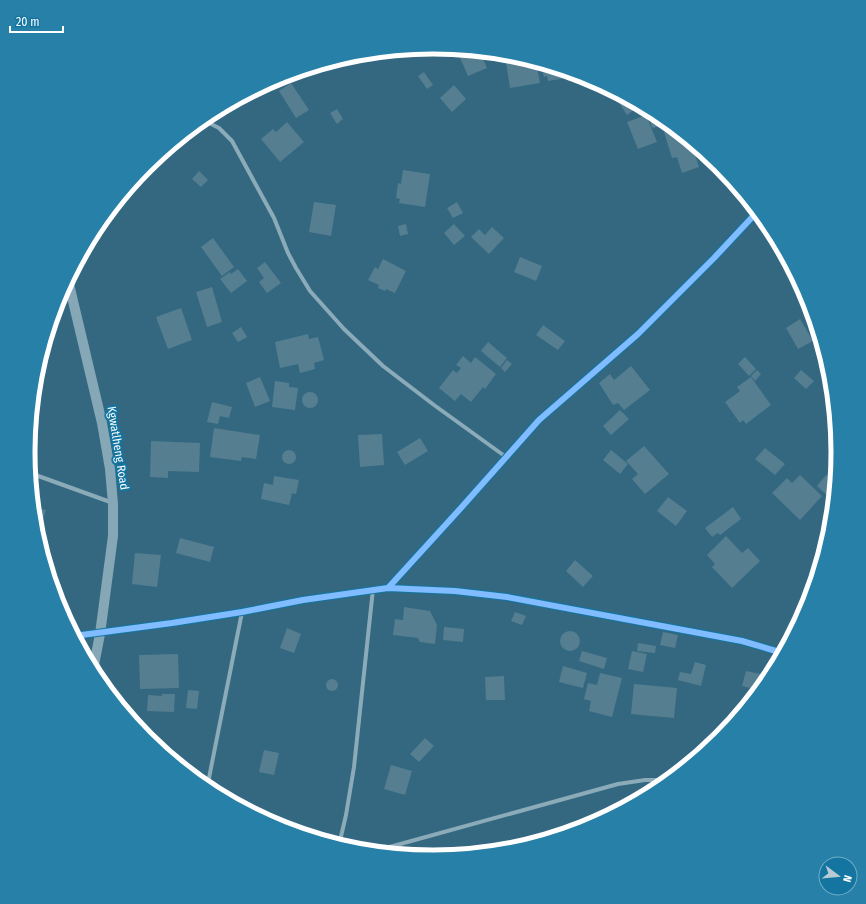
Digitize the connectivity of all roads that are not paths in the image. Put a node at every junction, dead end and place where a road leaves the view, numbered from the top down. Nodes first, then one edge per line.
1 (209, 123) edge
2 (753, 216) edge
3 (70, 289) edge
4 (506, 457) junction
5 (36, 475) edge
6 (113, 504) junction
7 (388, 588) junction
8 (372, 589) junction
9 (242, 612) junction
10 (100, 634) junction
11 (80, 636) edge
12 (778, 652) edge
13 (95, 661) edge
14 (208, 780) edge
15 (658, 780) edge
16 (341, 839) edge
17 (388, 848) edge

1 - 4 street
2 - 4 street
3 - 6 street, Kgwatlheng Road
4 - 7 street
5 - 6 street
6 - 10 street, Kgwatlheng Road
7 - 8 street
7 - 12 street
8 - 9 street
8 - 16 street
9 - 10 street
9 - 14 street
10 - 11 street
10 - 13 street, Kgwatlheng Road
15 - 17 street

